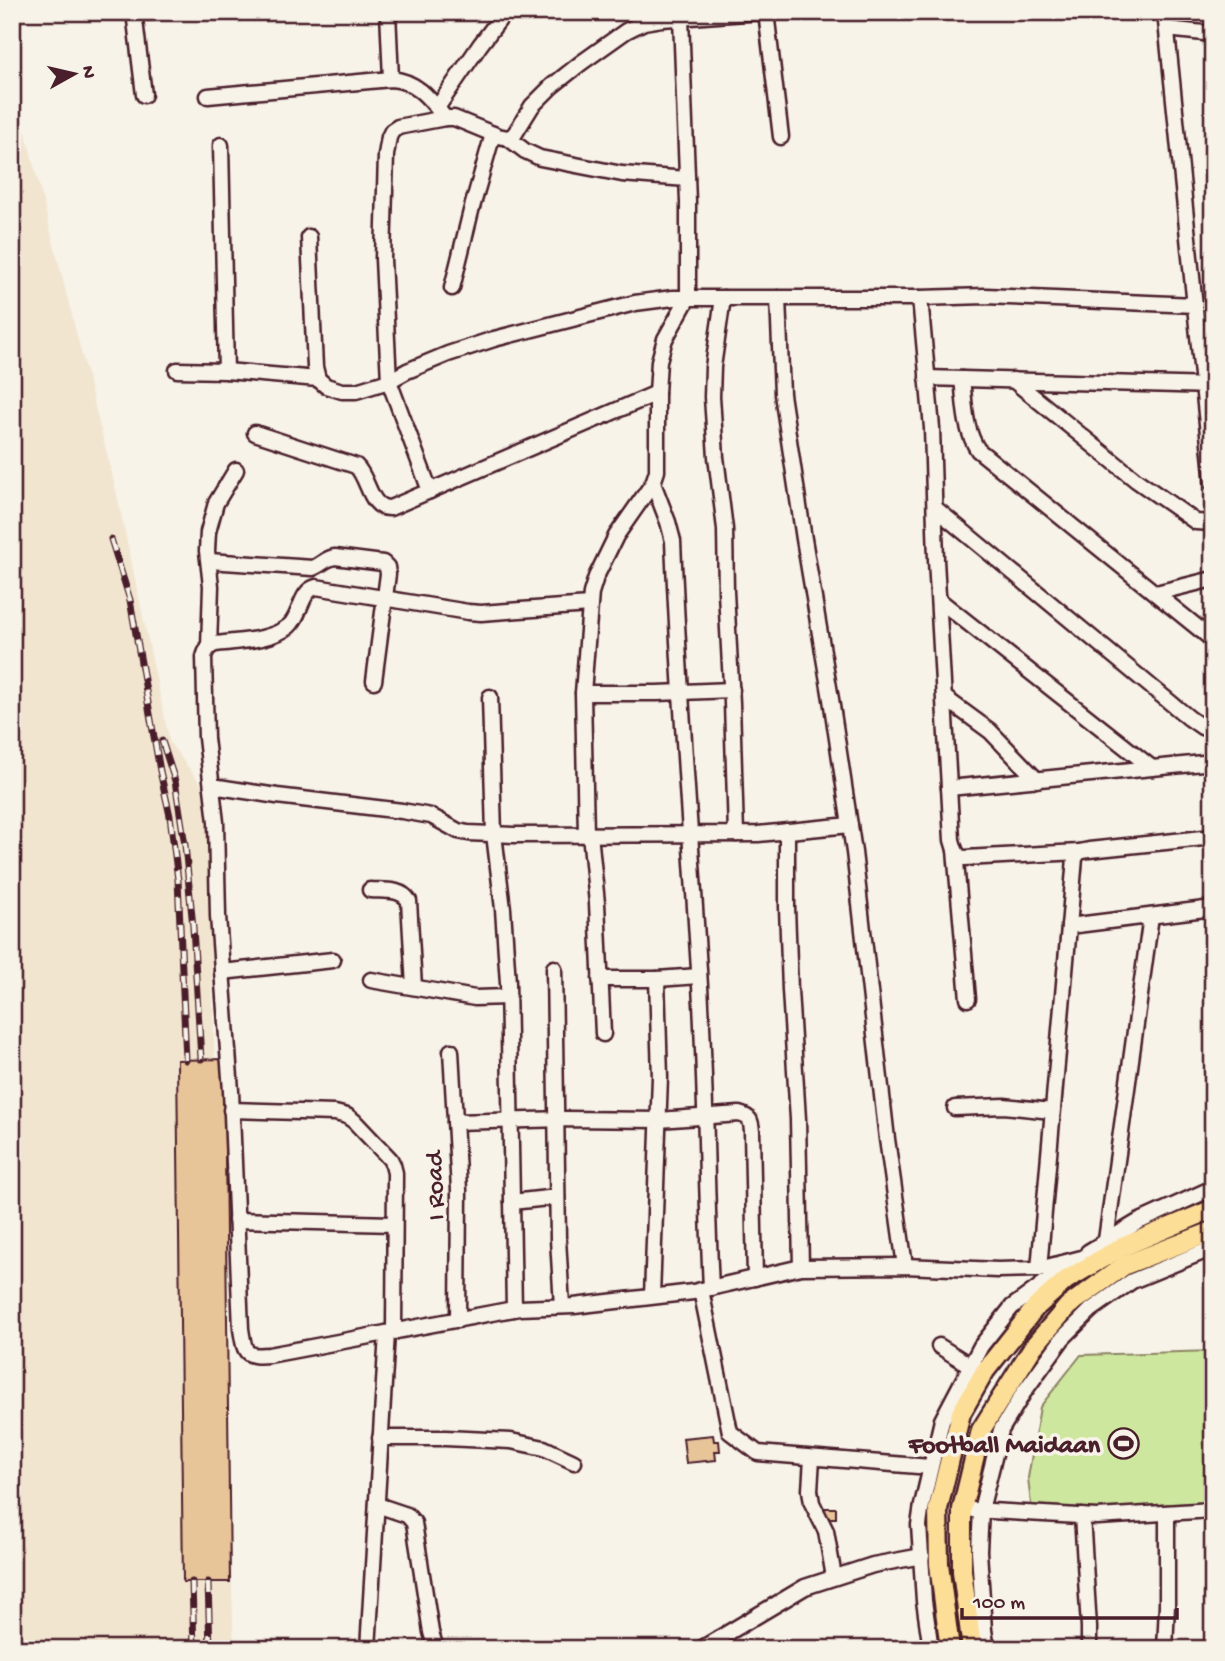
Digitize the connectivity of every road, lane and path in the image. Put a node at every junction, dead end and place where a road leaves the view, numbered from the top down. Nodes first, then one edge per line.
1 (154, 12) edge
2 (388, 12) edge
3 (505, 12) edge
4 (641, 12) edge
5 (763, 12) edge
6 (1165, 12) edge
7 (134, 13) edge
8 (724, 14) edge
9 (681, 18) junction
10 (662, 19) junction
11 (1167, 29) junction
12 (1213, 34) edge
13 (391, 79) junction
14 (144, 95) dead end
15 (208, 96) dead end
16 (441, 113) junction
17 (500, 136) junction
18 (781, 136) dead end
19 (222, 145) dead end
20 (687, 179) junction
21 (309, 237) dead end
22 (452, 288) dead end
23 (688, 298) junction
24 (723, 298) junction
25 (778, 298) junction
26 (920, 298) junction
27 (1195, 305) junction
28 (177, 370) dead end
29 (226, 371) junction
30 (928, 378) junction
31 (318, 379) junction
32 (962, 379) junction
33 (1013, 380) junction
34 (389, 381) junction
35 (1208, 385) edge
36 (657, 393) junction
37 (255, 433) dead end
38 (236, 470) dead end
39 (653, 483) junction
40 (1213, 484) edge
41 (430, 491) junction
42 (935, 508) junction
43 (1213, 523) edge
44 (209, 561) junction
45 (1213, 579) edge
46 (1156, 593) junction
47 (384, 598) junction
48 (939, 600) junction
49 (589, 605) junction
50 (1213, 640) edge
51 (209, 647) junction
52 (374, 681) dead end
53 (732, 690) junction
54 (680, 692) junction
55 (583, 693) junction
56 (490, 697) dead end
57 (945, 698) junction
58 (1213, 731) edge
59 (1213, 762) edge
60 (1152, 768) junction
61 (1037, 780) junction
62 (212, 786) junction
63 (949, 788) junction
64 (850, 825) junction
65 (788, 831) junction
66 (494, 834) junction
67 (588, 834) junction
68 (689, 834) junction
69 (736, 834) junction
70 (1213, 837) edge
71 (955, 850) junction
72 (1079, 852) junction
73 (370, 890) dead end
74 (1213, 908) edge
75 (1151, 916) junction
76 (1069, 926) junction
77 (333, 960) dead end
78 (554, 968) dead end
79 (222, 972) junction
80 (699, 976) junction
81 (600, 979) junction
82 (657, 979) junction
83 (371, 980) dead end
84 (414, 988) junction
85 (508, 997) junction
86 (968, 999) dead end
87 (603, 1034) dead end
88 (451, 1051) dead end
89 (955, 1108) dead end
90 (232, 1110) junction
91 (1052, 1111) junction
92 (706, 1116) junction
93 (556, 1119) junction
94 (510, 1120) junction
95 (659, 1120) junction
96 (454, 1122) junction
97 (1213, 1188) edge
98 (557, 1197) junction
99 (512, 1202) junction
100 (1213, 1209) edge
101 (236, 1220) junction
102 (394, 1224) junction
103 (1213, 1231) edge
104 (1113, 1244) junction
105 (1213, 1248) edge
106 (1075, 1260) junction
107 (905, 1266) junction
108 (801, 1267) junction
109 (1039, 1269) junction
110 (755, 1278) junction
111 (706, 1289) junction
112 (652, 1296) junction
113 (562, 1306) junction
114 (514, 1310) junction
115 (458, 1320) junction
116 (391, 1333) junction
117 (939, 1346) dead end
118 (978, 1368) junction
119 (380, 1438) junction
120 (812, 1458) junction
121 (574, 1462) dead end
122 (930, 1467) junction
123 (377, 1505) junction
124 (930, 1507) junction
125 (962, 1509) junction
126 (981, 1510) junction
127 (1213, 1510) edge
128 (1167, 1513) junction
129 (1082, 1516) junction
130 (922, 1556) junction
131 (834, 1577) junction
132 (369, 1649) edge
133 (436, 1649) edge
134 (701, 1649) edge
135 (931, 1649) edge
136 (950, 1649) edge
137 (972, 1649) edge
138 (986, 1649) edge
139 (1089, 1649) edge
140 (1165, 1649) edge

1 - 7 street
2 - 13 street
3 - 16 street
4 - 10 street
5 - 8 street
5 - 18 street
6 - 11 street
7 - 14 street
8 - 9 street
9 - 10 street
9 - 20 street
10 - 17 street
11 - 12 street
11 - 27 street
13 - 15 street
13 - 16 street
16 - 17 street
16 - 34 street
17 - 20 street
17 - 22 street
19 - 29 street
20 - 23 street
21 - 31 street
23 - 24 street
23 - 34 street
23 - 36 street
24 - 25 street
24 - 53 street
25 - 26 street
25 - 64 street
26 - 27 street
26 - 30 street
27 - 35 street
28 - 29 street
29 - 31 street
30 - 32 street
30 - 42 street
31 - 34 street
32 - 33 street
32 - 46 street
33 - 35 street
33 - 43 street
34 - 41 street
35 - 40 street
36 - 39 street
36 - 41 street
37 - 41 street
38 - 44 street
39 - 49 street
39 - 54 street
42 - 48 street
42 - 58 street
44 - 47 street
44 - 51 street
45 - 46 street
46 - 50 street
47 - 49 street
47 - 51 street
47 - 52 street
48 - 57 street
48 - 60 street
49 - 55 street
51 - 62 street
53 - 54 street
53 - 69 street
54 - 55 street
54 - 68 street
55 - 67 street
56 - 66 street
57 - 61 street
57 - 63 street
59 - 60 street
60 - 61 street
61 - 63 street
62 - 66 street
62 - 79 street
63 - 71 street
64 - 65 street
64 - 107 street
65 - 69 street
65 - 108 street
66 - 67 street
66 - 85 street
67 - 68 street
67 - 81 street
68 - 69 street
68 - 80 street
70 - 72 street
71 - 72 street
71 - 86 street
72 - 76 street
73 - 84 street
74 - 75 street
75 - 76 street
75 - 104 street
76 - 91 street
77 - 79 street
78 - 93 street
79 - 90 street
80 - 82 street
80 - 92 street
81 - 82 street
81 - 87 street
82 - 95 street
83 - 84 street
84 - 85 street
85 - 94 street
88 - 96 street, I Road
89 - 91 street
90 - 101 street
90 - 102 street
91 - 109 street
92 - 95 street
92 - 110 street
92 - 111 street
93 - 94 street
93 - 95 street
93 - 98 street
94 - 96 street
94 - 99 street
95 - 112 street
96 - 115 street, I Road
97 - 104 street
98 - 99 street
98 - 113 street
99 - 114 street
100 - 104 main road
101 - 102 street
101 - 116 street
102 - 116 street
103 - 125 main road
104 - 106 street
104 - 118 main road
105 - 126 street
106 - 109 street
106 - 118 street
107 - 108 street
107 - 109 street
108 - 110 street
110 - 111 street
111 - 112 street
111 - 120 street
112 - 113 street
113 - 114 street
114 - 115 street
115 - 116 street
116 - 119 street
117 - 118 street
118 - 122 street
118 - 124 main road
119 - 121 street
119 - 123 street
120 - 122 street
120 - 131 street
122 - 124 street
123 - 132 street
123 - 133 street
124 - 130 street
124 - 136 main road
125 - 126 street
125 - 137 main road
126 - 129 street
126 - 138 street
127 - 128 street
128 - 129 street
128 - 140 street
129 - 139 street
130 - 131 street
130 - 135 street
131 - 134 street

